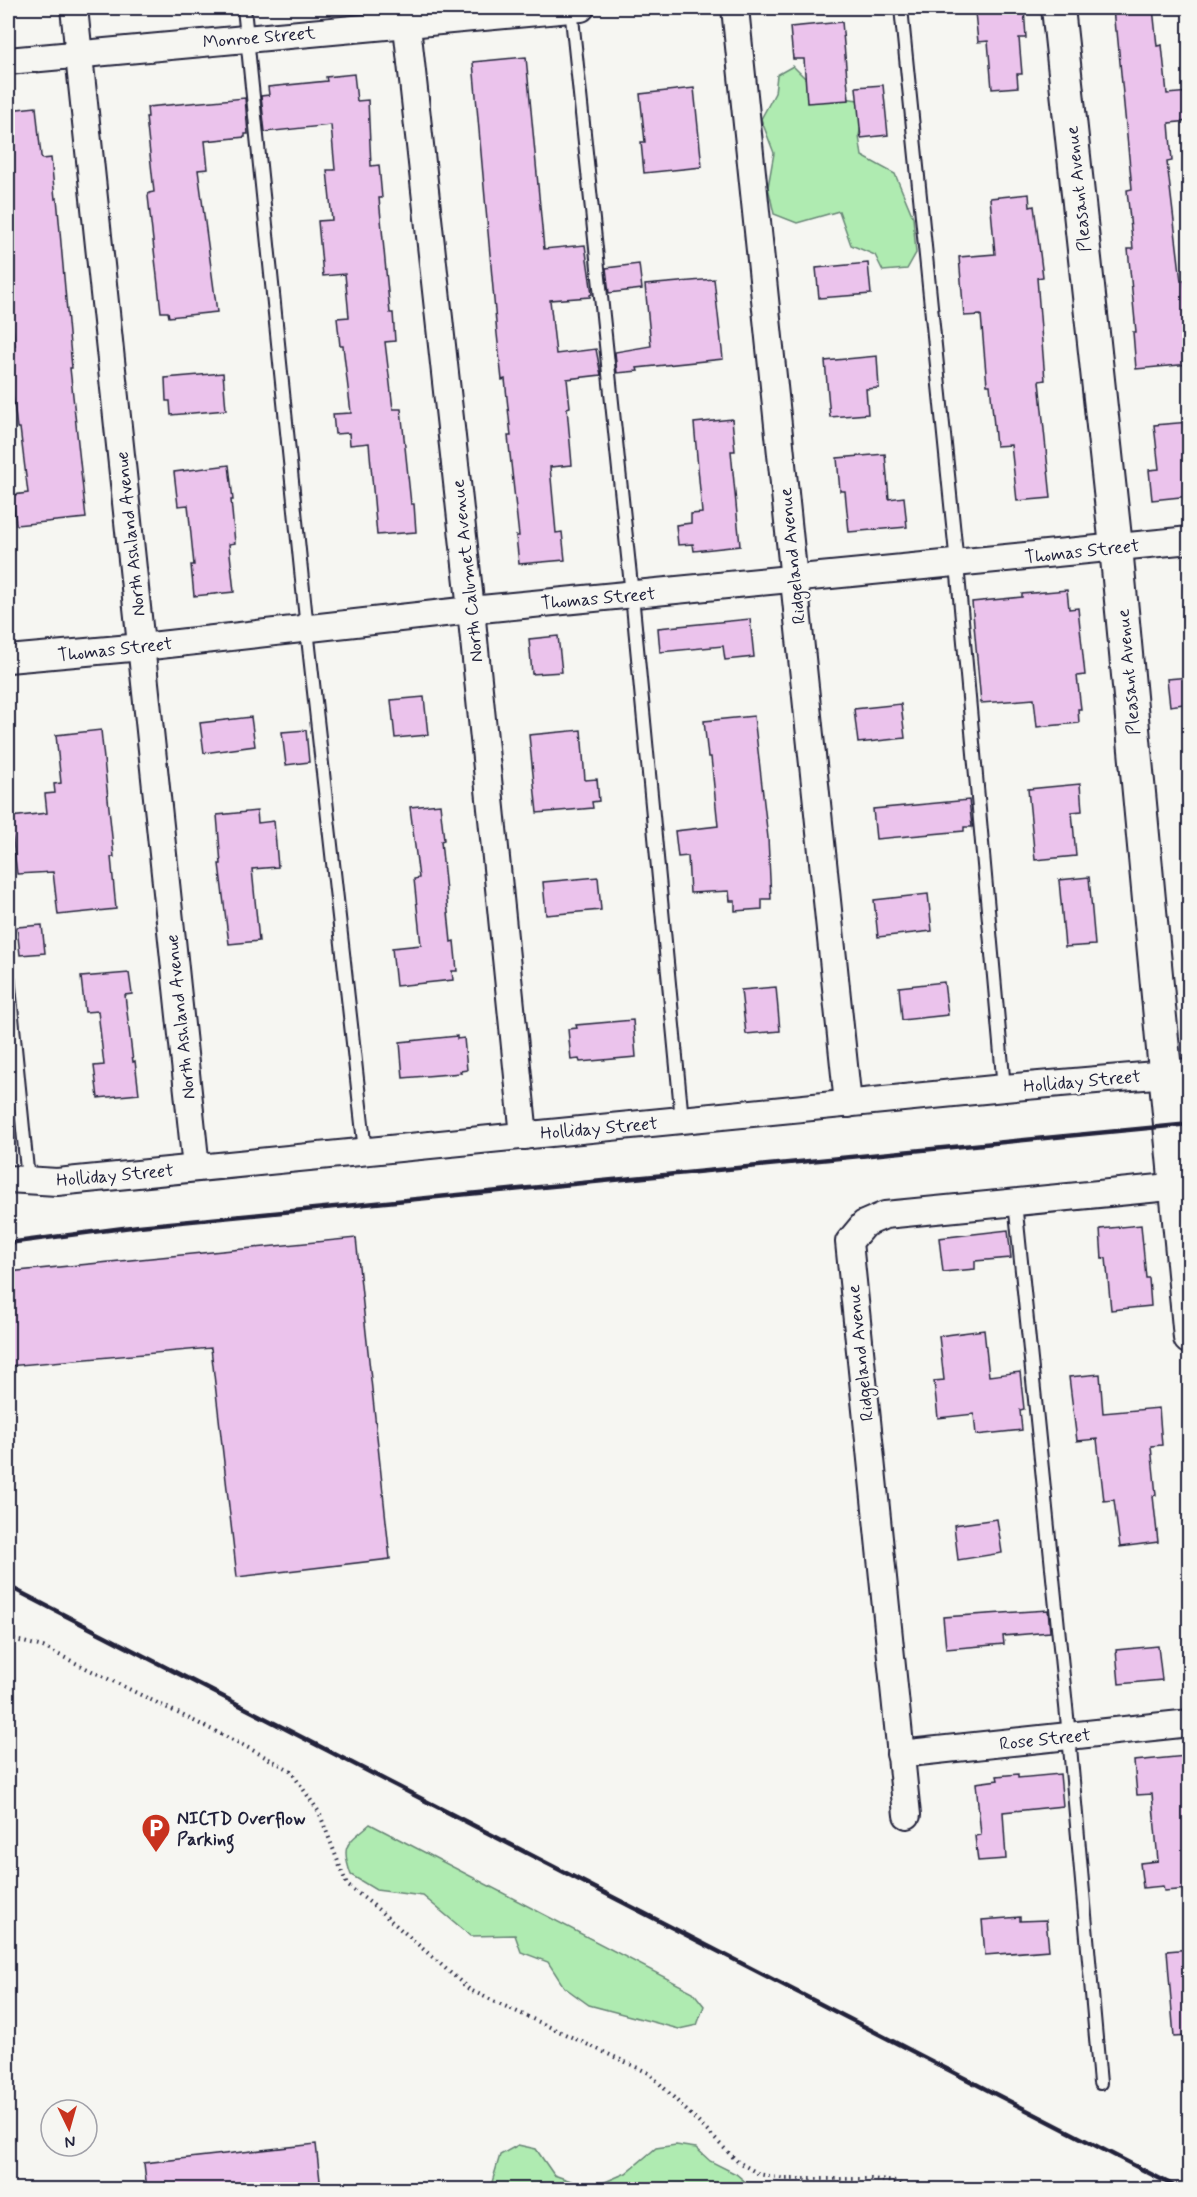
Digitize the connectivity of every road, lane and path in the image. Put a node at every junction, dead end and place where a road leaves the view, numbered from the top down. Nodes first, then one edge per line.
1 (74, 8) edge
2 (244, 8) edge
3 (574, 8) edge
4 (735, 8) edge
5 (901, 8) edge
6 (1058, 8) edge
7 (406, 15) edge
8 (247, 39) junction
9 (78, 55) junction
10 (8, 61) edge
11 (1190, 540) edge
12 (1116, 547) junction
13 (957, 564) junction
14 (795, 579) junction
15 (632, 595) junction
16 (471, 610) junction
17 (307, 629) junction
18 (142, 647) junction
19 (8, 659) edge
20 (8, 976) edge
21 (1178, 1073) edge
22 (1004, 1088) junction
23 (848, 1104) junction
24 (682, 1120) junction
25 (524, 1136) junction
26 (365, 1151) junction
27 (196, 1168) junction
28 (18, 1180) edge
29 (1182, 1186) edge
30 (1015, 1202) junction
31 (1190, 1338) edge
32 (8, 1638) edge
33 (1190, 1723) edge
34 (1069, 1736) junction
35 (900, 1754) junction
36 (907, 1815) dead end
37 (1100, 2083) dead end
38 (911, 2190) edge

1 - 9 street, North Ashland Avenue
2 - 8 lane
3 - 7 street, Monroe Street
3 - 15 lane
4 - 14 street, Ridgeland Avenue
5 - 13 lane
6 - 12 street, Pleasant Avenue
7 - 8 street, Monroe Street
7 - 16 street, North Calumet Avenue
8 - 9 street, Monroe Street
8 - 17 lane
9 - 10 street, Monroe Street
9 - 18 street, North Ashland Avenue
11 - 12 street, Thomas Street
12 - 13 street, Thomas Street
12 - 21 street, Pleasant Avenue
13 - 14 street, Thomas Street
13 - 22 lane
14 - 15 street, Thomas Street
14 - 23 street, Ridgeland Avenue
15 - 16 street, Thomas Street
15 - 24 lane
16 - 17 street, Thomas Street
16 - 25 street, North Calumet Avenue
17 - 18 street, Thomas Street
17 - 26 lane
18 - 19 street, Thomas Street
18 - 27 street, North Ashland Avenue
20 - 28 lane
21 - 22 street, Holliday Street
21 - 29 street, Pleasant Avenue
22 - 23 street, Holliday Street
23 - 24 street, Holliday Street
24 - 25 street, Holliday Street
25 - 26 street, Holliday Street
26 - 27 street, Holliday Street
27 - 28 street, Holliday Street
29 - 30 street, Ridgeland Avenue
29 - 31 street, Pleasant Avenue
30 - 34 lane
30 - 35 street, Ridgeland Avenue
32 - 38 path
33 - 34 street, Rose Street
34 - 35 street, Rose Street
34 - 37 lane
35 - 36 street, Ridgeland Avenue

